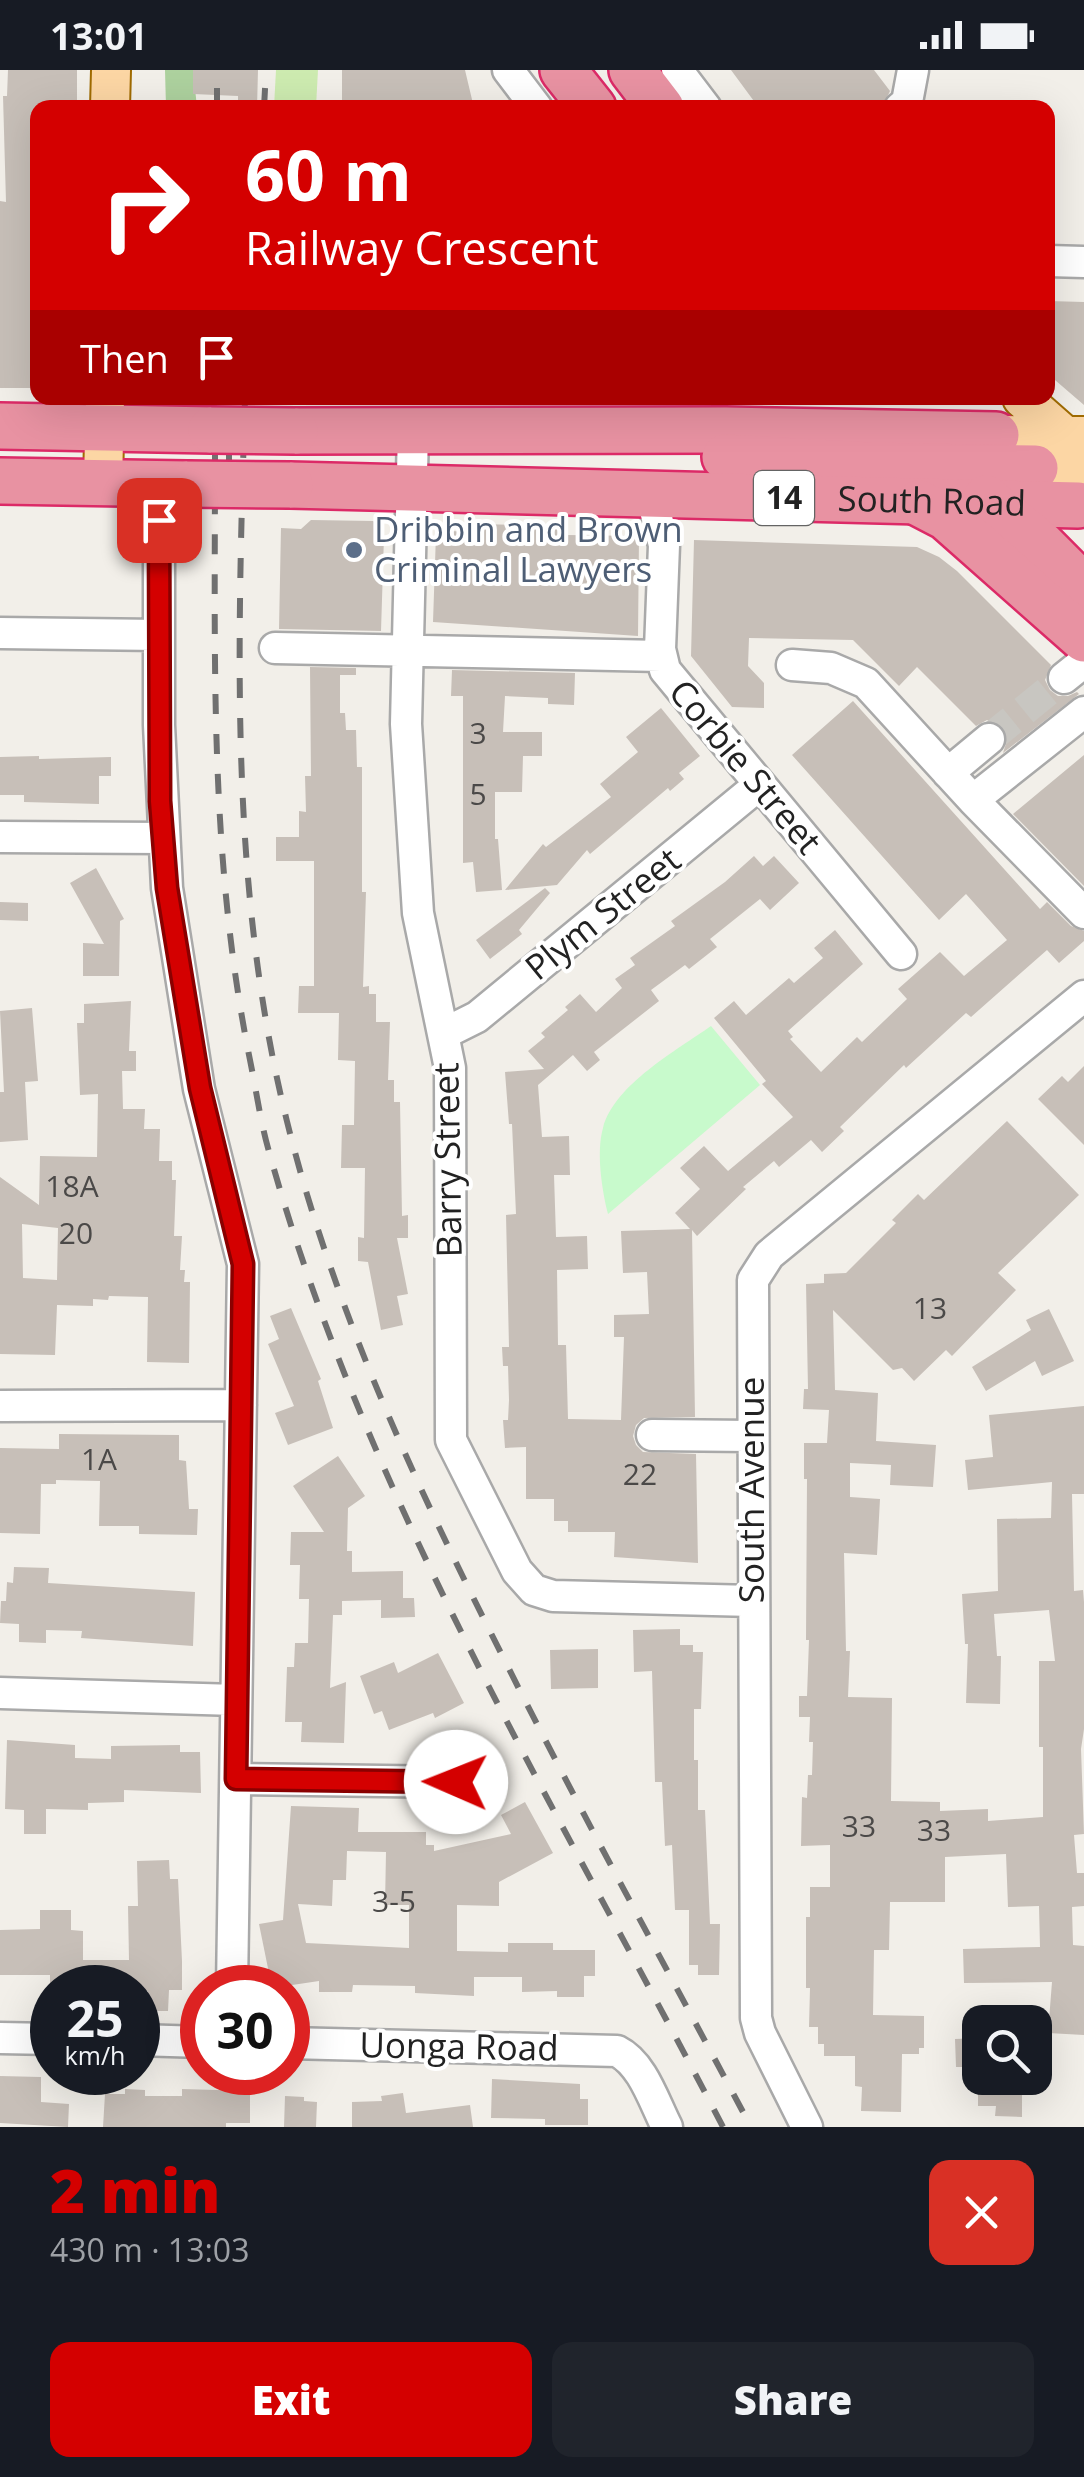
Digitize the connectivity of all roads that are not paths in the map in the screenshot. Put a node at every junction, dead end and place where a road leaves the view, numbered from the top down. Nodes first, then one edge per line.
1 (111, 70) edge
2 (508, 70) edge
3 (563, 70) edge
4 (632, 70) edge
5 (677, 70) edge
6 (914, 70) edge
7 (110, 100) edge
8 (531, 100) edge
9 (586, 100) edge
10 (655, 100) edge
11 (700, 100) edge
12 (905, 100) edge
13 (1055, 262) edge
14 (1084, 262) edge
15 (768, 405) edge
16 (880, 405) edge
17 (962, 405) edge
18 (1028, 405) edge
19 (105, 413) edge
20 (0, 426) edge
21 (726, 430) junction
22 (413, 431) junction
23 (606, 432) junction
24 (913, 434) junction
25 (996, 435) junction
26 (1061, 446) edge
27 (948, 466) junction
28 (0, 481) edge
29 (103, 482) junction
30 (411, 488) junction
31 (651, 495) junction
32 (170, 496) junction
33 (1082, 498) edge
34 (917, 502) junction
35 (994, 505) junction
36 (1084, 587) edge
37 (0, 633) edge
38 (159, 635) junction
39 (276, 648) dead end
40 (406, 650) junction
41 (1079, 656) edge
42 (792, 666) dead end
43 (666, 667) junction
44 (1084, 712) edge
45 (989, 738) tunnel mouth
46 (948, 772) junction
47 (759, 786) junction
48 (973, 800) junction
49 (0, 837) edge
50 (162, 838) junction
51 (1084, 913) edge
52 (901, 954) dead end
53 (1084, 996) edge
54 (443, 1034) junction
55 (0, 1406) edge
56 (241, 1406) junction
57 (652, 1435) dead end
58 (752, 1436) junction
59 (753, 1601) junction
60 (0, 1693) edge
61 (236, 1700) junction
62 (236, 1779) junction
63 (456, 1782) dead end
64 (232, 1965) edge
65 (0, 2038) edge
66 (30, 2039) edge
67 (310, 2044) edge
68 (667, 2127) edge
69 (807, 2127) edge

1 - 7 main road
2 - 8 street
3 - 9 highway
4 - 10 highway
5 - 11 street
6 - 12 street
13 - 14 street
15 - 21 highway
16 - 24 highway
17 - 25 highway
18 - 26 main road
19 - 20 highway, South Road / 14
19 - 22 highway, South Road / 14, bridge
19 - 29 main road
21 - 23 highway, South Road / 14
21 - 24 highway, South Road / 14
22 - 23 highway, South Road / 14
22 - 30 street, Barry Street
23 - 27 highway
24 - 25 highway, South Road / 14
24 - 27 highway
25 - 26 highway
26 - 27 highway
26 - 33 highway
27 - 35 highway
28 - 29 highway, South Road / 14
29 - 32 highway, South Road / 14
30 - 31 highway, South Road / 14
30 - 32 highway, South Road / 14, bridge
30 - 40 street, Barry Street
31 - 34 highway, South Road / 14
31 - 43 street, Corbie Street
32 - 38 street
33 - 35 highway, South Road / 14
34 - 35 highway, South Road / 14
34 - 41 highway
35 - 36 highway
37 - 38 street
38 - 50 street
39 - 40 street
40 - 43 street
40 - 54 street, Barry Street
42 - 46 street
43 - 47 street, Corbie Street
44 - 48 street
45 - 46 street
46 - 48 street
47 - 52 street, Corbie Street
47 - 54 street, Plym Street
48 - 51 street
49 - 50 street
50 - 56 street
53 - 58 street, South Avenue
54 - 59 street, Barry Street
55 - 56 street
56 - 61 street
57 - 58 street
58 - 59 street, South Avenue
59 - 69 street, South Avenue
60 - 61 street
61 - 62 street
62 - 63 street
62 - 64 street
65 - 66 street
67 - 68 street, Uonga Road

